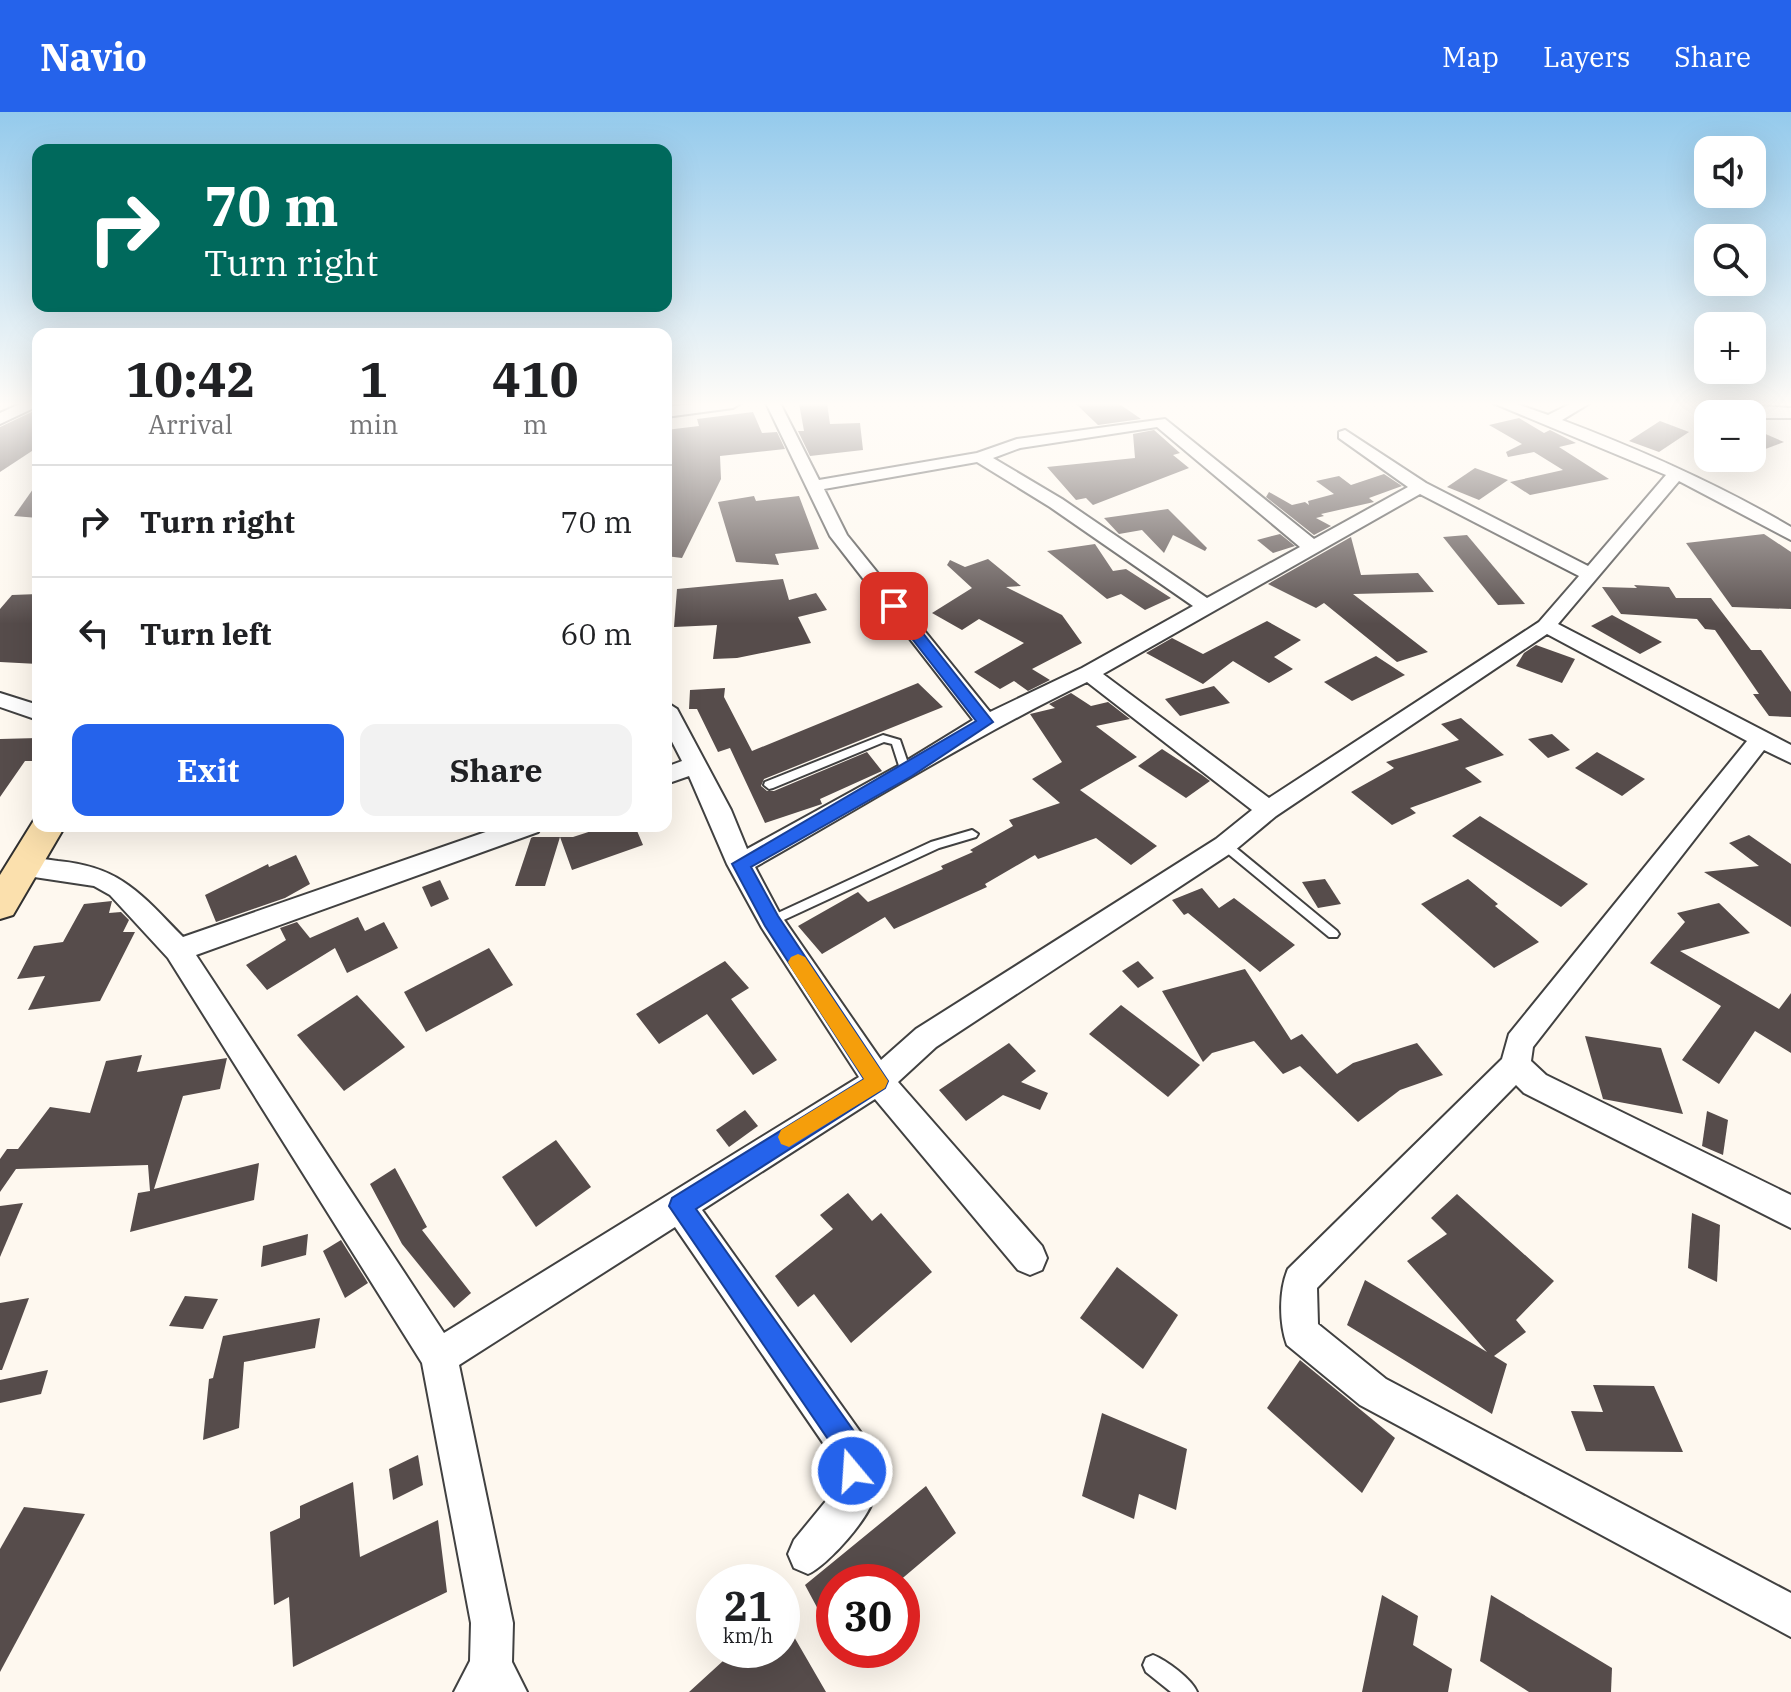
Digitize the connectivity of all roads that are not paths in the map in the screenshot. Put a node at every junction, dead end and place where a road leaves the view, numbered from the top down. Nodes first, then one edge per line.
1 (808, 477) edge
2 (866, 477) edge
3 (1013, 477) edge
4 (1227, 477) edge
5 (1405, 477) edge
6 (1674, 477) edge
7 (1681, 477) edge
8 (812, 486) junction
9 (1420, 487) junction
10 (1791, 512) edge
11 (1765, 519) junction
12 (1791, 535) edge
13 (1312, 547) junction
14 (1588, 573) junction
15 (1207, 607) junction
16 (1546, 626) junction
17 (1089, 673) junction
18 (0, 700) edge
19 (32, 710) edge
20 (672, 722) edge
21 (986, 722) junction
22 (1761, 739) junction
23 (1791, 755) edge
24 (693, 766) junction
25 (906, 772) junction
26 (672, 774) edge
27 (769, 785) dead end
28 (1268, 810) junction
29 (44, 832) edge
30 (512, 832) edge
31 (972, 834) dead end
32 (1225, 845) junction
33 (740, 864) junction
34 (23, 867) junction
35 (0, 905) edge
36 (771, 921) junction
37 (1333, 934) dead end
38 (178, 950) junction
39 (1516, 1065) junction
40 (878, 1081) junction
41 (680, 1206) junction
42 (1791, 1212) edge
43 (1030, 1258) dead end
44 (439, 1357) junction
45 (808, 1554) dead end
46 (1791, 1616) edge
47 (1153, 1665) dead end
48 (491, 1683) edge
49 (1187, 1692) edge

1 - 8 street
2 - 8 street
3 - 15 street
4 - 13 street
5 - 9 street
6 - 14 street
7 - 11 street
8 - 21 street
9 - 13 street
9 - 14 street
10 - 11 street
11 - 12 street
13 - 15 street
14 - 16 street
15 - 17 street
16 - 22 street
16 - 28 street
17 - 21 street
17 - 28 street
18 - 19 street
20 - 24 street
21 - 25 street
22 - 23 street
22 - 39 street
24 - 26 street
24 - 33 street
25 - 27 lane
25 - 33 street
28 - 32 street
29 - 34 main road
30 - 38 street
31 - 36 lane
32 - 37 lane
32 - 40 street
33 - 36 street
34 - 35 main road
34 - 38 street
36 - 40 street
38 - 44 street
39 - 42 street
39 - 46 street
40 - 41 street
40 - 43 street
41 - 44 street
41 - 45 street
44 - 48 street
47 - 49 lane

